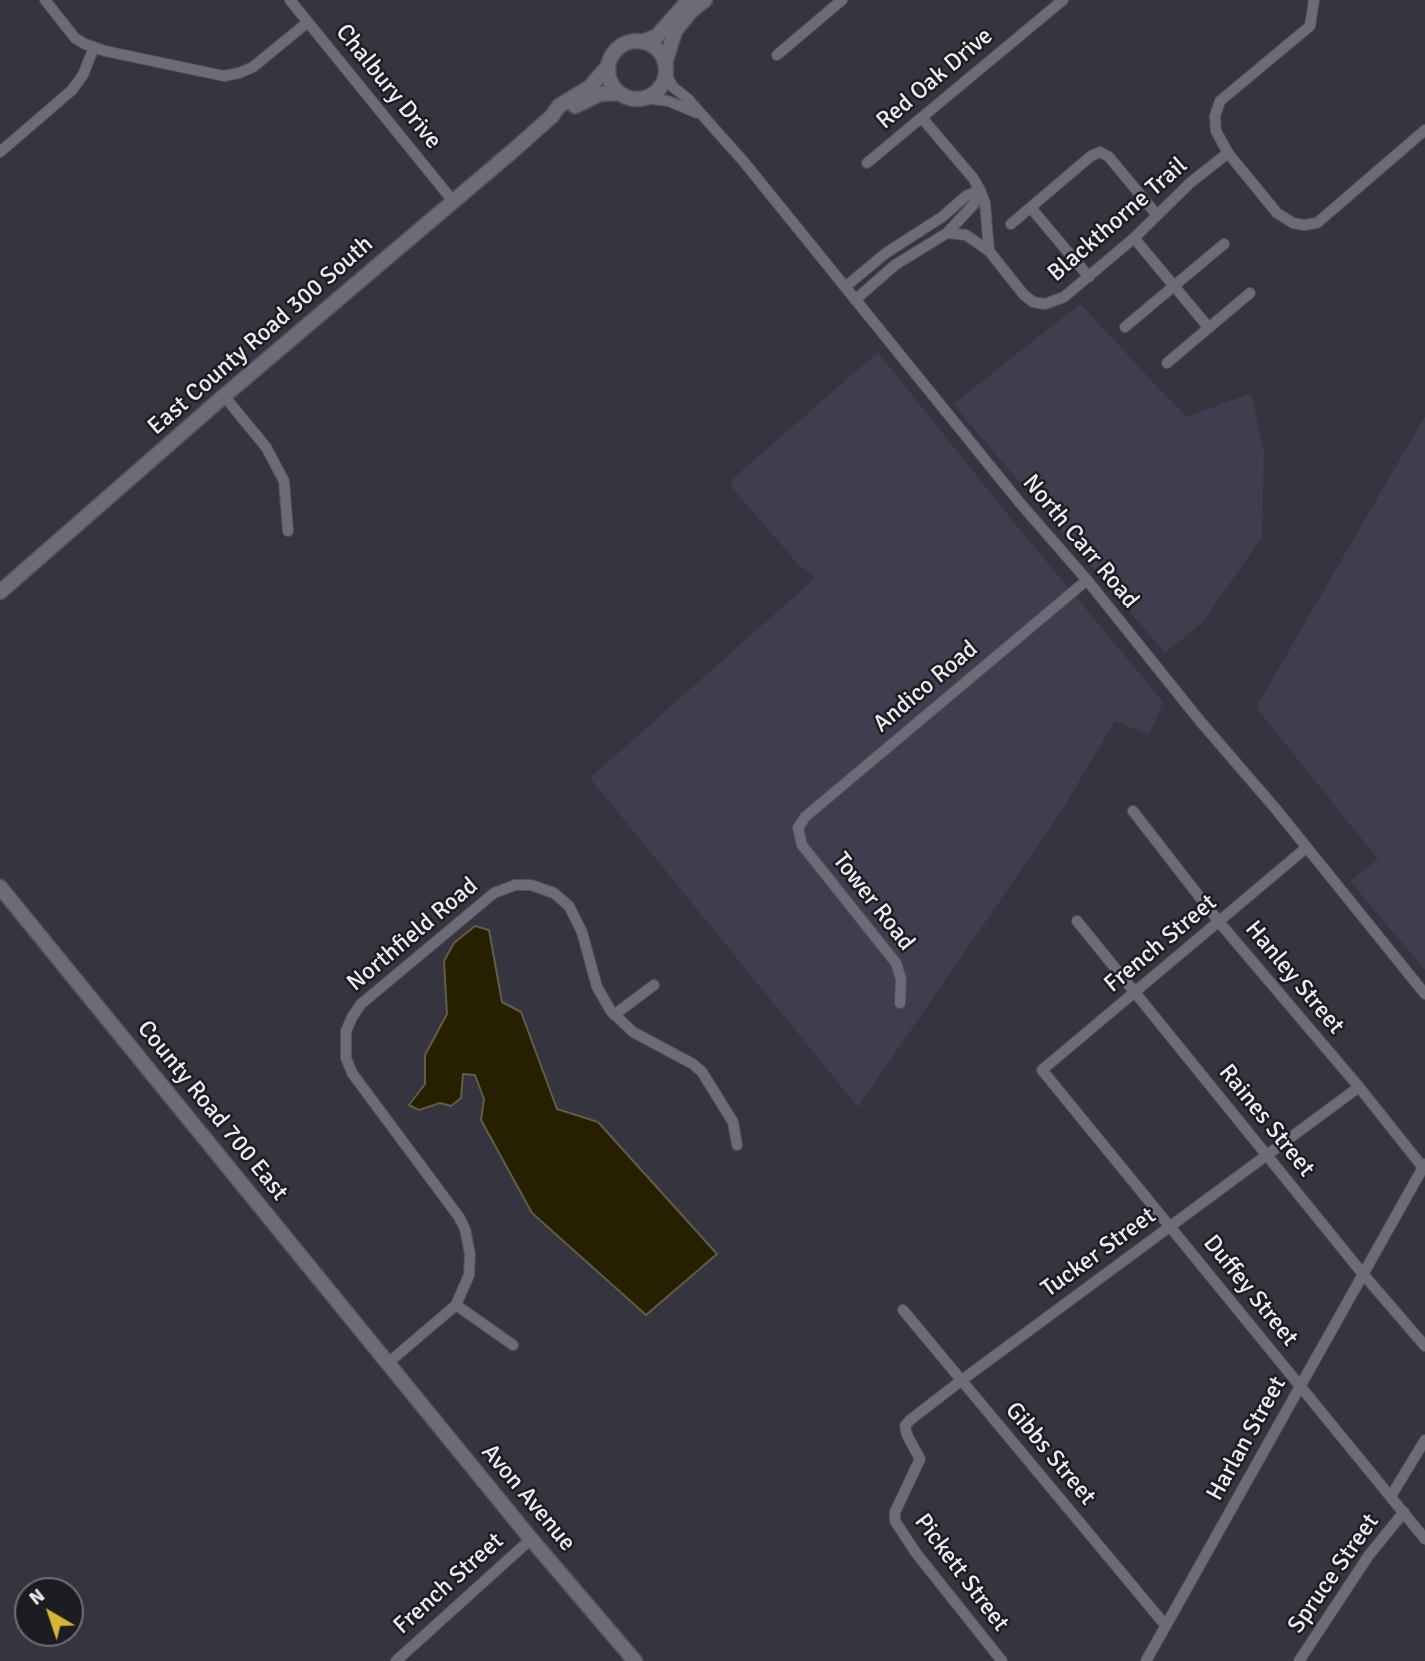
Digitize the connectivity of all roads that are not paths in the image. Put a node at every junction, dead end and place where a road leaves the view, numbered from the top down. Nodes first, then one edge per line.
1 (45, 0) edge
2 (290, 0) edge
3 (689, 0) edge
4 (705, 0) edge
5 (842, 0) edge
6 (1063, 0) edge
7 (1314, 0) edge
8 (308, 22) junction
9 (643, 42) junction
10 (94, 47) junction
11 (777, 55) dead end
12 (608, 66) junction
13 (665, 67) junction
14 (618, 93) junction
15 (644, 98) junction
16 (552, 116) junction
17 (704, 116) junction
18 (922, 118) junction
19 (1425, 130) edge
20 (0, 152) edge
21 (1228, 153) junction
22 (867, 163) dead end
23 (980, 190) junction
24 (453, 201) junction
25 (1031, 208) junction
26 (1157, 215) junction
27 (1011, 224) dead end
28 (947, 233) junction
29 (1134, 238) junction
30 (1224, 244) dead end
31 (989, 251) junction
32 (1089, 277) junction
33 (1174, 286) junction
34 (845, 287) junction
35 (1250, 293) dead end
36 (855, 300) junction
37 (1125, 327) dead end
38 (1209, 328) junction
39 (1167, 363) dead end
40 (225, 396) junction
41 (288, 531) dead end
42 (1087, 580) junction
43 (0, 592) edge
44 (1133, 811) dead end
45 (798, 831) joint
46 (1306, 848) junction
47 (0, 887) edge
48 (1077, 921) dead end
49 (1219, 922) junction
50 (654, 985) dead end
51 (1134, 994) junction
52 (1425, 994) edge
53 (900, 1003) dead end
54 (614, 1015) junction
55 (1042, 1070) joint
56 (1359, 1087) junction
57 (737, 1145) dead end
58 (1267, 1156) junction
59 (1424, 1168) edge
60 (1171, 1227) junction
61 (1363, 1274) junction
62 (456, 1305) junction
63 (903, 1310) dead end
64 (513, 1345) dead end
65 (1425, 1346) edge
66 (388, 1363) junction
67 (962, 1380) junction
68 (1300, 1386) junction
69 (1425, 1440) edge
70 (916, 1471) joint
71 (1391, 1496) junction
72 (1404, 1512) junction
73 (531, 1539) junction
74 (1425, 1539) edge
75 (1166, 1626) junction
76 (396, 1661) edge
77 (635, 1661) edge
78 (1002, 1661) edge
79 (1146, 1661) edge
80 (1299, 1661) edge

1 - 10 street
2 - 8 street, Chalbury Drive
3 - 9 street
4 - 13 street
5 - 11 street
6 - 18 street, Red Oak Drive
7 - 21 street
8 - 10 street
8 - 24 street, Chalbury Drive
9 - 12 street
9 - 13 street
10 - 20 street
12 - 14 street
12 - 16 street, East County Road 300 South
13 - 15 street
13 - 17 street, North Carr Road
14 - 15 street
14 - 16 street, East County Road 300 South
15 - 17 street, North Carr Road
16 - 24 street, East County Road 300 South
17 - 34 street, North Carr Road
18 - 22 street, Red Oak Drive
18 - 23 street
19 - 21 street
21 - 26 street, Blackthorne Trail
23 - 28 street
23 - 31 street
23 - 34 street
24 - 40 street, East County Road 300 South
25 - 26 street
25 - 27 street
25 - 32 street
26 - 29 street, Blackthorne Trail
28 - 31 street
28 - 36 street
29 - 32 street, Blackthorne Trail
29 - 33 street
30 - 33 street
31 - 32 street, Blackthorne Trail
33 - 37 street
33 - 38 street
34 - 36 street, North Carr Road
35 - 38 street
36 - 42 street, North Carr Road
38 - 39 street
40 - 41 street
40 - 43 street, East County Road 300 South
42 - 45 street, Andico Road
42 - 46 street, North Carr Road
44 - 49 street, Hanley Street
45 - 53 street, Tower Road
46 - 49 street, French Street
46 - 52 street, North Carr Road
47 - 66 street, County Road 700 East
48 - 51 street, Raines Street
49 - 51 street, French Street
49 - 56 street, Hanley Street
50 - 54 street
51 - 55 street, French Street
51 - 58 street, Raines Street
54 - 57 street, Northfield Road
54 - 62 street, Northfield Road
55 - 60 street, Duffey Street
56 - 58 street, Tucker Street
56 - 59 street, Hanley Street
58 - 60 street, Tucker Street
58 - 61 street, Raines Street
59 - 61 street, Harlan Street
60 - 67 street, Tucker Street
60 - 68 street, Duffey Street
61 - 65 street, Raines Street
61 - 68 street, Harlan Street
62 - 64 street
62 - 66 street, Northfield Road
63 - 67 street, Gibbs Street
66 - 73 street, Avon Avenue
67 - 70 street, Tucker Street
67 - 75 street, Gibbs Street
68 - 71 street, Duffey Street
68 - 75 street, Harlan Street
69 - 71 street, Spruce Street
70 - 78 street, Pickett Street
71 - 72 street, Duffey Street
72 - 74 street, Duffey Street
72 - 80 street, Spruce Street
73 - 76 street, French Street
73 - 77 street, Avon Avenue
75 - 79 street, Harlan Street

